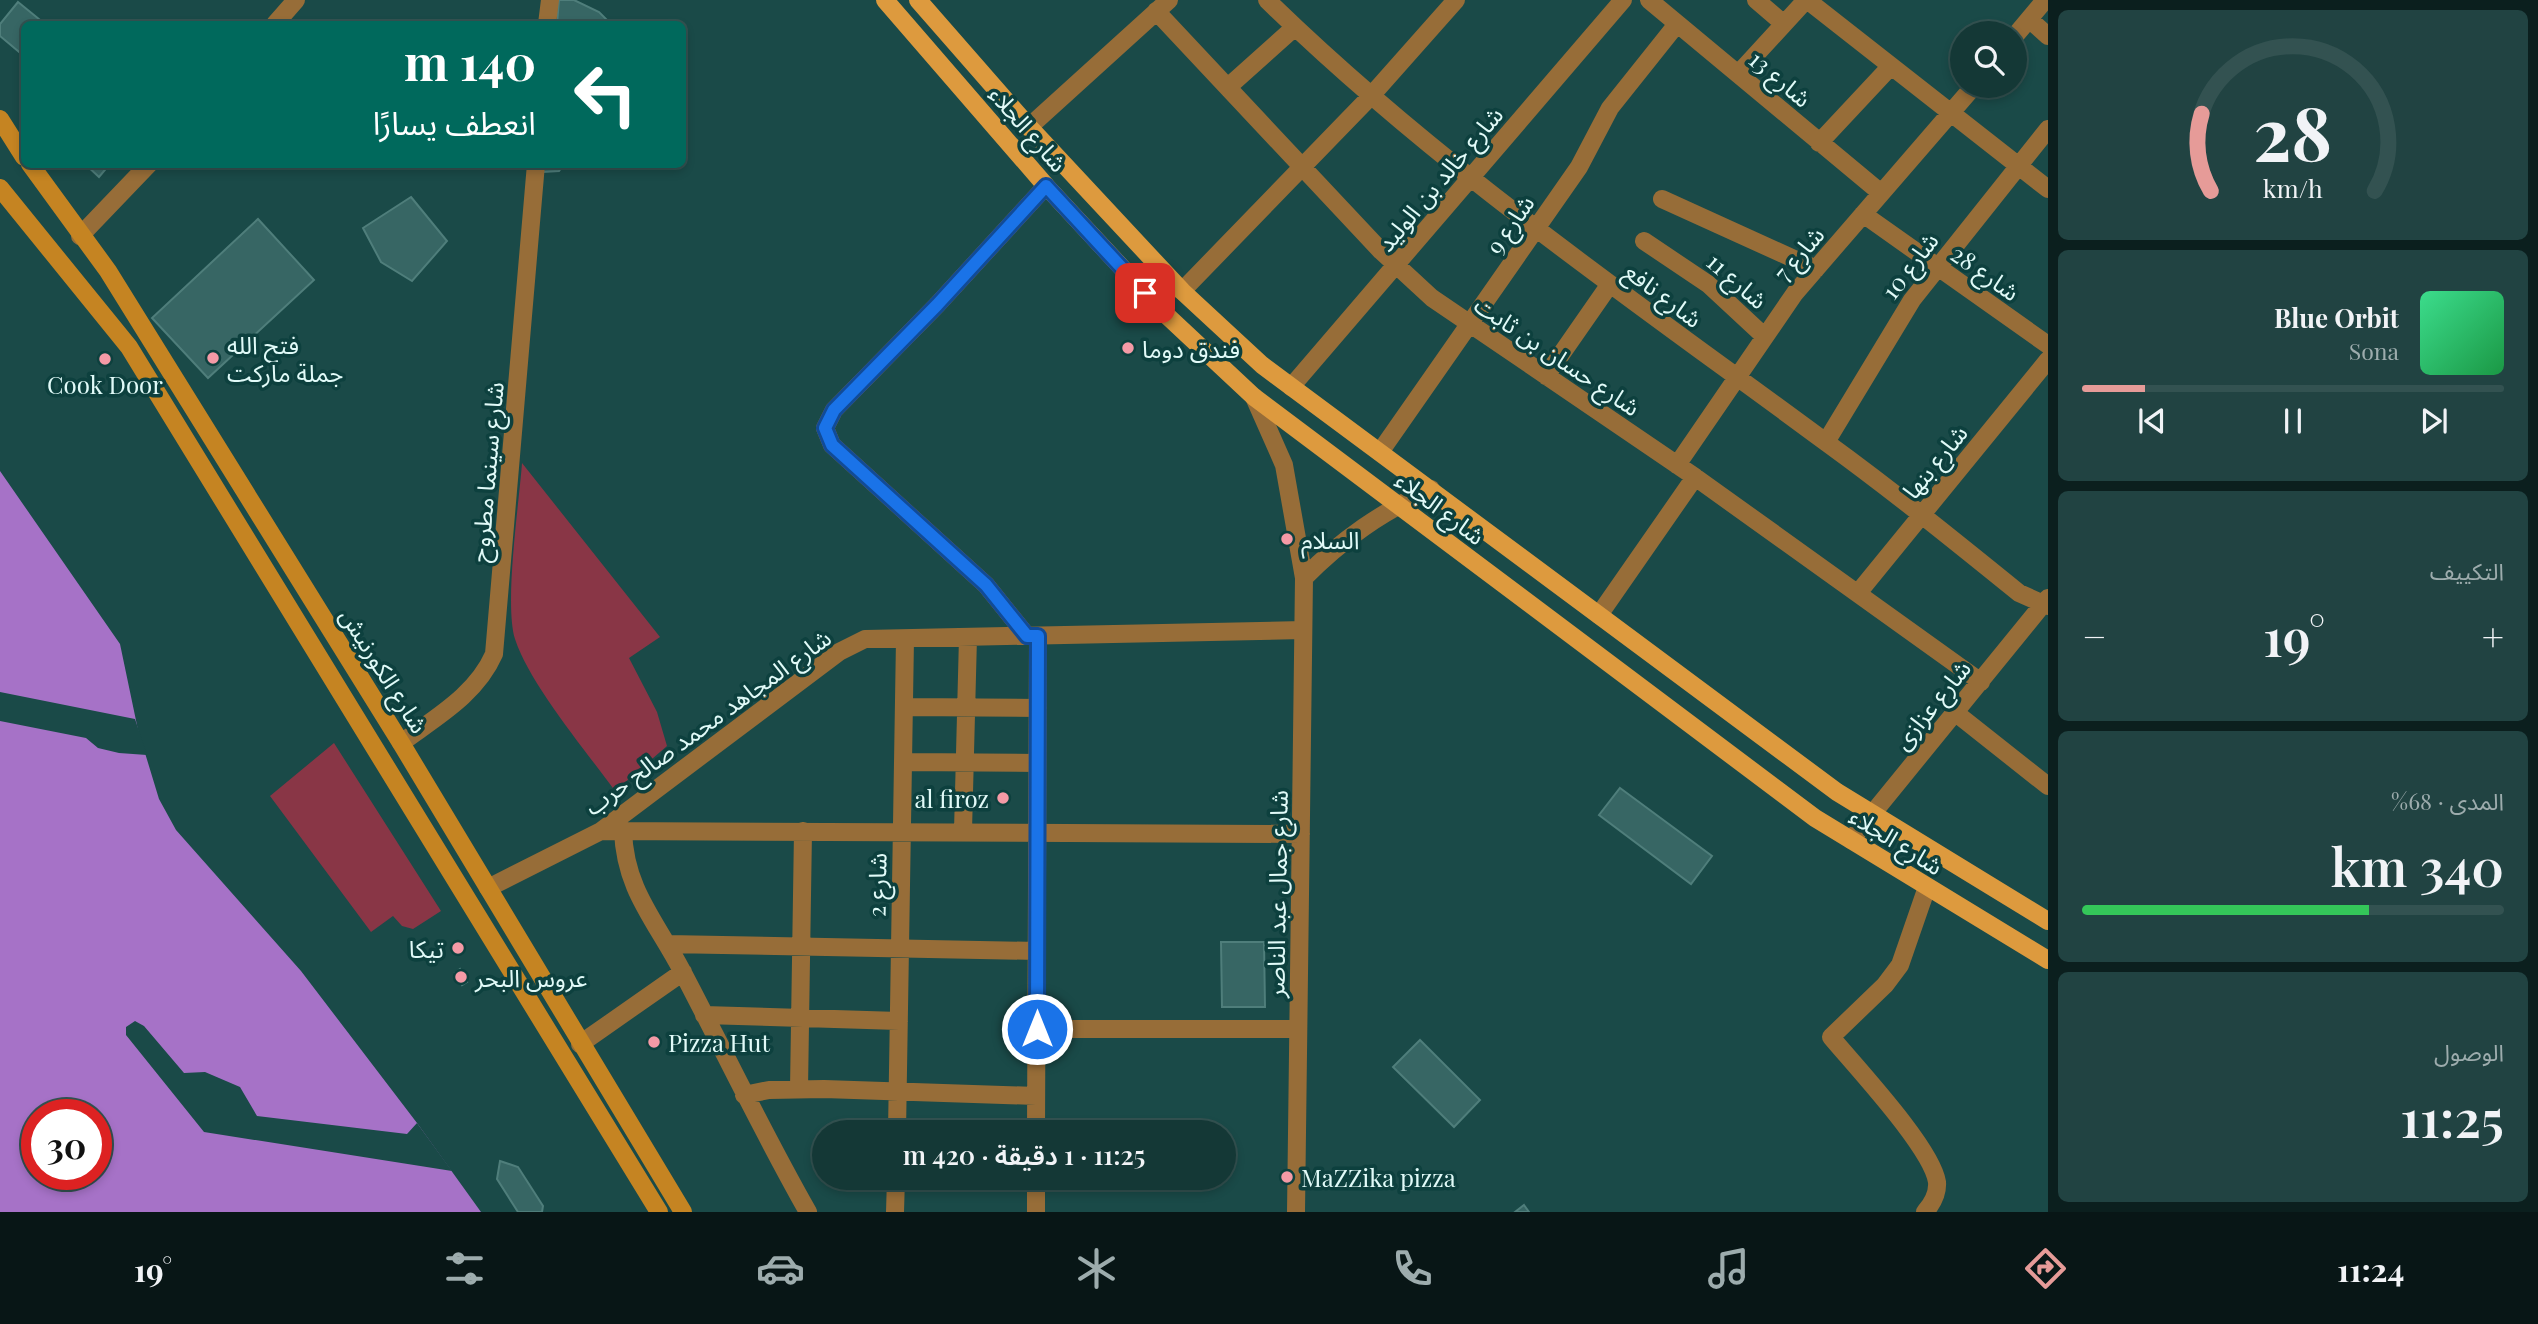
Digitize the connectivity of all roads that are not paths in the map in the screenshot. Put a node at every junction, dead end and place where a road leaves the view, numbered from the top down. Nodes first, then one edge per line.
1 (296, 0) edge
2 (550, 0) edge
3 (885, 0) edge
4 (918, 0) edge
5 (1267, 0) edge
6 (1456, 0) edge
7 (1623, 0) edge
8 (1649, 0) edge
9 (1756, 0) edge
10 (1806, 0) edge
11 (2045, 0) edge
12 (1163, 6) edge
13 (2029, 19) junction
14 (278, 21) edge
15 (547, 21) edge
16 (2027, 21) edge
17 (1677, 23) junction
18 (1784, 24) junction
19 (1295, 27) junction
20 (2048, 36) edge
21 (1891, 66) junction
22 (1738, 74) junction
23 (1228, 87) junction
24 (1370, 97) junction
25 (1964, 98) edge
26 (1951, 113) junction
27 (0, 119) edge
28 (1029, 127) junction
29 (2048, 129) edge
30 (1819, 142) junction
31 (21, 152) edge
32 (2018, 165) junction
33 (1302, 166) junction
34 (33, 168) edge
35 (145, 168) edge
36 (536, 168) edge
37 (1471, 178) junction
38 (1046, 186) junction
39 (0, 188) edge
40 (2048, 189) edge
41 (1881, 193) junction
42 (1662, 199) dead end
43 (1863, 214) junction
44 (1535, 228) junction
45 (80, 236) junction
46 (1644, 241) dead end
47 (1396, 266) junction
48 (1937, 267) junction
49 (1816, 269) junction
50 (1610, 284) junction
51 (1182, 291) junction
52 (1470, 326) junction
53 (1764, 336) junction
54 (2048, 345) edge
55 (2048, 360) edge
56 (1546, 376) junction
57 (1736, 379) junction
58 (1291, 387) junction
59 (1254, 397) junction
60 (1826, 442) junction
61 (1380, 452) junction
62 (1676, 465) junction
63 (1695, 477) junction
64 (1431, 489) junction
65 (1397, 505) junction
66 (1922, 515) junction
67 (1304, 578) junction
68 (1858, 593) junction
69 (2046, 603) edge
70 (1599, 615) junction
71 (1303, 630) junction
72 (1032, 636) junction
73 (968, 637) junction
74 (905, 639) junction
75 (1981, 682) junction
76 (904, 707) junction
77 (966, 707) junction
78 (1038, 708) junction
79 (1957, 714) junction
80 (401, 743) junction
81 (903, 762) junction
82 (965, 763) junction
83 (1037, 763) junction
84 (2048, 786) edge
85 (1872, 814) junction
86 (601, 831) junction
87 (623, 831) junction
88 (803, 831) junction
89 (901, 831) junction
90 (963, 831) junction
91 (1037, 831) junction
92 (1301, 834) junction
93 (1851, 840) junction
94 (1927, 887) junction
95 (488, 888) junction
96 (2048, 921) edge
97 (667, 944) junction
98 (802, 947) junction
99 (900, 949) junction
100 (1037, 951) junction
101 (2048, 960) edge
102 (683, 972) junction
103 (704, 1015) junction
104 (800, 1018) junction
105 (899, 1021) junction
106 (1037, 1029) junction
107 (1298, 1029) junction
108 (580, 1044) junction
109 (799, 1089) junction
110 (897, 1093) junction
111 (744, 1095) junction
112 (1036, 1096) junction
113 (897, 1120) edge
114 (1036, 1120) edge
115 (896, 1190) edge
116 (1036, 1190) edge
117 (659, 1212) edge
118 (683, 1212) edge
119 (808, 1212) edge
120 (895, 1212) edge
121 (1036, 1212) edge
122 (1296, 1212) edge
123 (1925, 1212) edge

1 - 14 street
2 - 15 street
3 - 38 main road, شارع الجلاء
4 - 28 main road, شارع الجلاء
5 - 19 street, شارع نافع
6 - 24 street
7 - 37 street, شارع خالد بن الوليد
8 - 17 street, شارع 13
9 - 18 street
10 - 18 street
10 - 21 street
11 - 13 street
12 - 23 street, شارع حسان بن ثابت
12 - 28 street
13 - 16 street
13 - 20 street
17 - 22 street, شارع 13
17 - 44 street, شارع 9
18 - 22 street
19 - 23 street
19 - 24 street, شارع نافع
21 - 26 street
21 - 30 street
22 - 30 street, شارع 13
23 - 33 street, شارع حسان بن ثابت
24 - 33 street
24 - 37 street, شارع نافع
25 - 26 street, شارع 7
26 - 32 street
26 - 41 street, شارع 7
27 - 31 street
28 - 51 main road, شارع الجلاء
29 - 32 street, شارع 10
30 - 41 street, شارع 13
32 - 40 street
32 - 48 street, شارع 10
33 - 47 street, شارع حسان بن ثابت
33 - 51 street
34 - 45 street, شارع الكورنيش
35 - 45 street
36 - 80 street, شارع سينما مطروح
37 - 44 street, شارع نافع
37 - 47 street, شارع خالد بن الوليد
38 - 59 main road, شارع الجلاء
38 - 72 street
39 - 117 street, شارع الكورنيش
41 - 43 street, شارع 7
42 - 49 street
43 - 48 street, شارع 28
43 - 49 street, شارع 7
44 - 50 street, شارع نافع
44 - 52 street, شارع 9
45 - 80 street, شارع الكورنيش
46 - 53 street, شارع 11
47 - 52 street, شارع حسان بن ثابت
47 - 58 street, شارع خالد بن الوليد
48 - 54 street, شارع 28
48 - 60 street, شارع 10
49 - 53 street, شارع 7
50 - 56 street
50 - 57 street, شارع نافع
51 - 58 main road, شارع الجلاء
52 - 56 street, شارع حسان بن ثابت
52 - 61 street, شارع 9
53 - 57 street, شارع 7
55 - 66 street, شارع بنها
56 - 62 street, شارع حسان بن ثابت
57 - 60 street, شارع نافع
57 - 62 street, شارع 7
58 - 61 main road, شارع الجلاء
59 - 65 main road, شارع الجلاء
59 - 67 street, شارع جمال عبد الناصر
60 - 66 street, شارع نافع
61 - 64 main road, شارع الجلاء
62 - 63 street, شارع حسان بن ثابت
63 - 68 street, شارع حسان بن ثابت
63 - 70 street
64 - 65 street
64 - 70 main road, شارع الجلاء
65 - 67 street
65 - 93 main road, شارع الجلاء
66 - 68 street, شارع بنها
66 - 69 street, شارع نافع
67 - 71 street, شارع جمال عبد الناصر
68 - 75 street, شارع حسان بن ثابت
69 - 75 street, شارع عزازى
70 - 85 main road, شارع الجلاء
71 - 72 street, شارع المجاهد محمد صالح حرب
71 - 92 street, شارع جمال عبد الناصر
72 - 73 street, شارع المجاهد محمد صالح حرب
72 - 78 street
73 - 74 street, شارع المجاهد محمد صالح حرب
73 - 77 street
74 - 76 street, شارع 2
74 - 86 street, شارع المجاهد محمد صالح حرب
75 - 79 street, شارع عزازى
76 - 77 street
76 - 81 street, شارع 2
77 - 78 street
77 - 82 street
78 - 83 street
79 - 84 street
79 - 85 street, شارع عزازى
80 - 95 street, شارع الكورنيش
81 - 82 street
81 - 89 street, شارع 2
82 - 83 street
82 - 90 street
83 - 91 street
85 - 93 street, شارع عزازى
85 - 96 main road, شارع الجلاء
86 - 87 street
86 - 95 street, شارع المجاهد محمد صالح حرب
87 - 88 street
87 - 97 street
88 - 89 street
88 - 98 street
89 - 90 street
89 - 99 street, شارع 2
90 - 91 street
91 - 92 street
91 - 100 street
92 - 107 street, شارع جمال عبد الناصر
93 - 94 main road, شارع الجلاء
94 - 101 main road, شارع الجلاء
94 - 123 street
95 - 108 street, شارع الكورنيش
97 - 98 street
97 - 102 street
98 - 99 street
98 - 104 street
99 - 100 street
99 - 105 street, شارع 2
100 - 106 street
102 - 103 street
102 - 108 street
103 - 104 street
103 - 111 street
104 - 105 street
104 - 109 street
105 - 110 street, شارع 2
106 - 107 street
106 - 112 street
107 - 122 street, شارع جمال عبد الناصر
108 - 118 street, شارع الكورنيش
109 - 110 street
109 - 111 street
110 - 112 street
110 - 113 street, شارع 2
111 - 119 street
112 - 114 street
115 - 120 street
116 - 121 street

